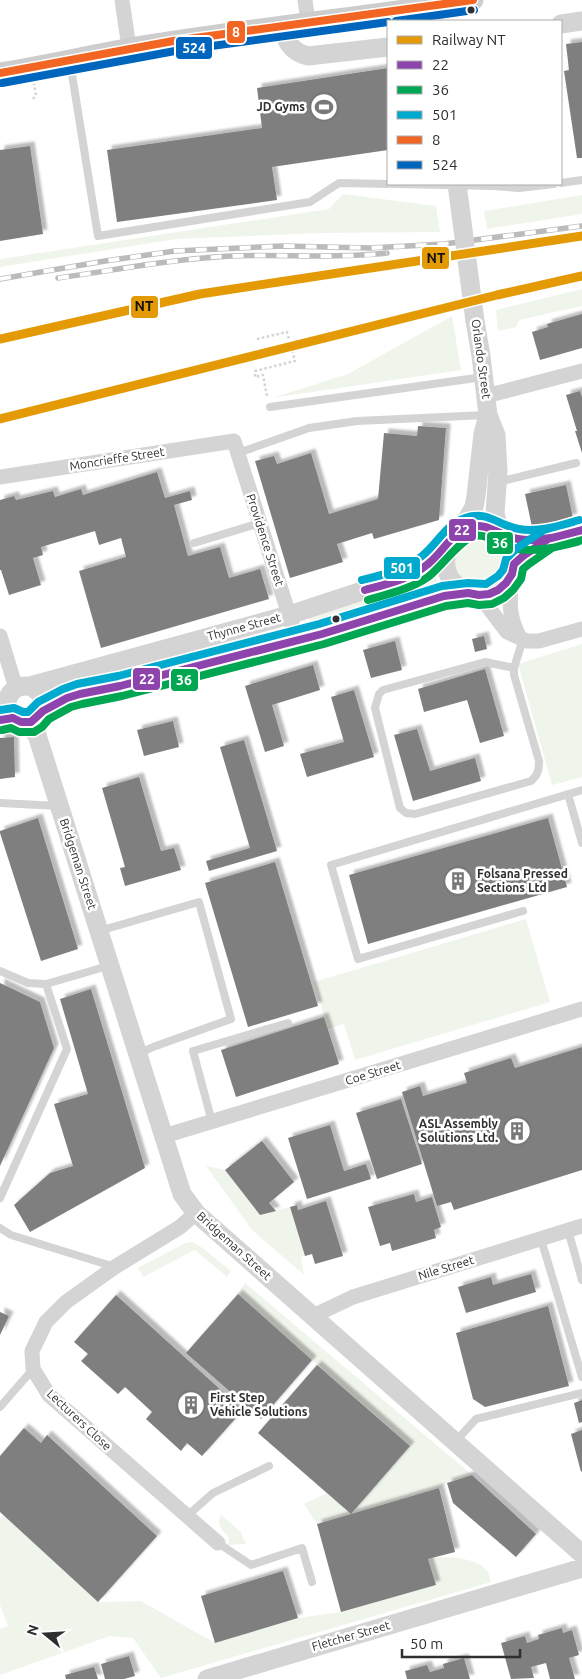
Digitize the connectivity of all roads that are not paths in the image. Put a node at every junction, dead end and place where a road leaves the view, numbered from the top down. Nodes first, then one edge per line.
1 (122, 0) edge
2 (305, 0) edge
3 (473, 0) edge
4 (444, 2) edge
5 (582, 21) edge
6 (308, 22) junction
7 (562, 24) edge
8 (281, 26) junction
9 (387, 46) edge
10 (129, 48) junction
11 (70, 60) junction
12 (0, 72) edge
13 (582, 180) edge
14 (562, 183) edge
15 (387, 184) edge
16 (444, 185) edge
17 (457, 185) edge
18 (545, 185) edge
19 (582, 371) edge
20 (484, 376) junction
21 (486, 396) junction
22 (270, 407) road end
23 (488, 415) junction
24 (236, 447) junction
25 (576, 463) dead end
26 (0, 477) edge
27 (498, 482) junction
28 (260, 523) junction
29 (582, 530) edge
30 (501, 533) junction
31 (548, 539) junction
32 (452, 540) junction
33 (194, 543) dead end
34 (513, 569) junction
35 (474, 594) junction
36 (289, 615) junction
37 (582, 629) edge
38 (0, 636) edge
39 (522, 639) junction
40 (297, 640) junction
41 (514, 668) junction
42 (14, 692) edge
43 (26, 720) edge
44 (582, 790) edge
45 (568, 794) junction
46 (0, 803) edge
47 (59, 806) junction
48 (582, 843) edge
49 (523, 911) dead end
50 (99, 931) junction
51 (110, 965) junction
52 (0, 971) edge
53 (46, 984) junction
54 (582, 1009) edge
55 (288, 1023) dead end
56 (138, 1054) junction
57 (212, 1122) junction
58 (164, 1136) junction
59 (0, 1198) edge
60 (196, 1213) junction
61 (0, 1228) edge
62 (575, 1228) edge
63 (541, 1239) junction
64 (115, 1267) junction
65 (582, 1280) edge
66 (312, 1316) junction
67 (33, 1369) junction
68 (582, 1377) edge
69 (582, 1392) edge
70 (0, 1407) edge
71 (455, 1442) junction
72 (269, 1466) dead end
73 (187, 1516) junction
74 (218, 1543) joint
75 (582, 1554) edge
76 (582, 1568) edge
77 (312, 1582) dead end
78 (206, 1679) edge

1 - 10 street
2 - 6 street
3 - 4 main road
4 - 6 main road
5 - 7 street
6 - 8 main road
8 - 9 street
8 - 10 main road
10 - 11 main road
11 - 12 main road
11 - 15 lane
13 - 14 lane
16 - 18 lane
17 - 20 street, Orlando Street, bridge
19 - 21 street
20 - 21 street, Orlando Street
20 - 22 lane
21 - 23 street, Orlando Street
23 - 24 lane
23 - 27 street, Orlando Street
23 - 32 street, Orlando Street
24 - 26 street, Moncrieffe Street
24 - 28 street, Providence Street
25 - 27 lane
27 - 30 street, Orlando Street
28 - 33 lane
28 - 36 street, Providence Street
29 - 31 street, Thynne Street
30 - 31 street, Thynne Street
30 - 32 street, Thynne Street
30 - 34 street
31 - 34 street, Thynne Street
32 - 35 street
32 - 36 street, Thynne Street
34 - 35 street, Thynne Street
34 - 39 street
35 - 39 street
35 - 40 street, Thynne Street
36 - 40 street, Providence Street
36 - 42 street, Thynne Street
37 - 39 street
38 - 42 street
39 - 41 lane
40 - 43 street, Thynne Street
41 - 41 lane
42 - 43 street
42 - 43 street
43 - 47 street, Bridgeman Street
44 - 45 lane
45 - 48 lane
45 - 49 lane
46 - 47 lane
47 - 50 street, Bridgeman Street
50 - 51 street, Bridgeman Street
50 - 56 lane
51 - 53 lane
51 - 56 street, Bridgeman Street
52 - 53 lane
53 - 59 lane
54 - 57 street, Coe Street
55 - 57 lane
56 - 58 street, Bridgeman Street
57 - 58 street, Coe Street
58 - 60 street, Bridgeman Street
60 - 64 street
60 - 66 street, Bridgeman Street
61 - 64 lane
62 - 63 street, Nile Street
62 - 65 lane
63 - 66 street, Nile Street
63 - 68 lane
64 - 67 street
66 - 71 street, Bridgeman Street
67 - 70 lane
67 - 73 street, Lecturers Close
69 - 71 lane
71 - 75 street, Bridgeman Street
72 - 73 lane
73 - 74 street, Lecturers Close
74 - 77 lane
76 - 78 street, Fletcher Street

